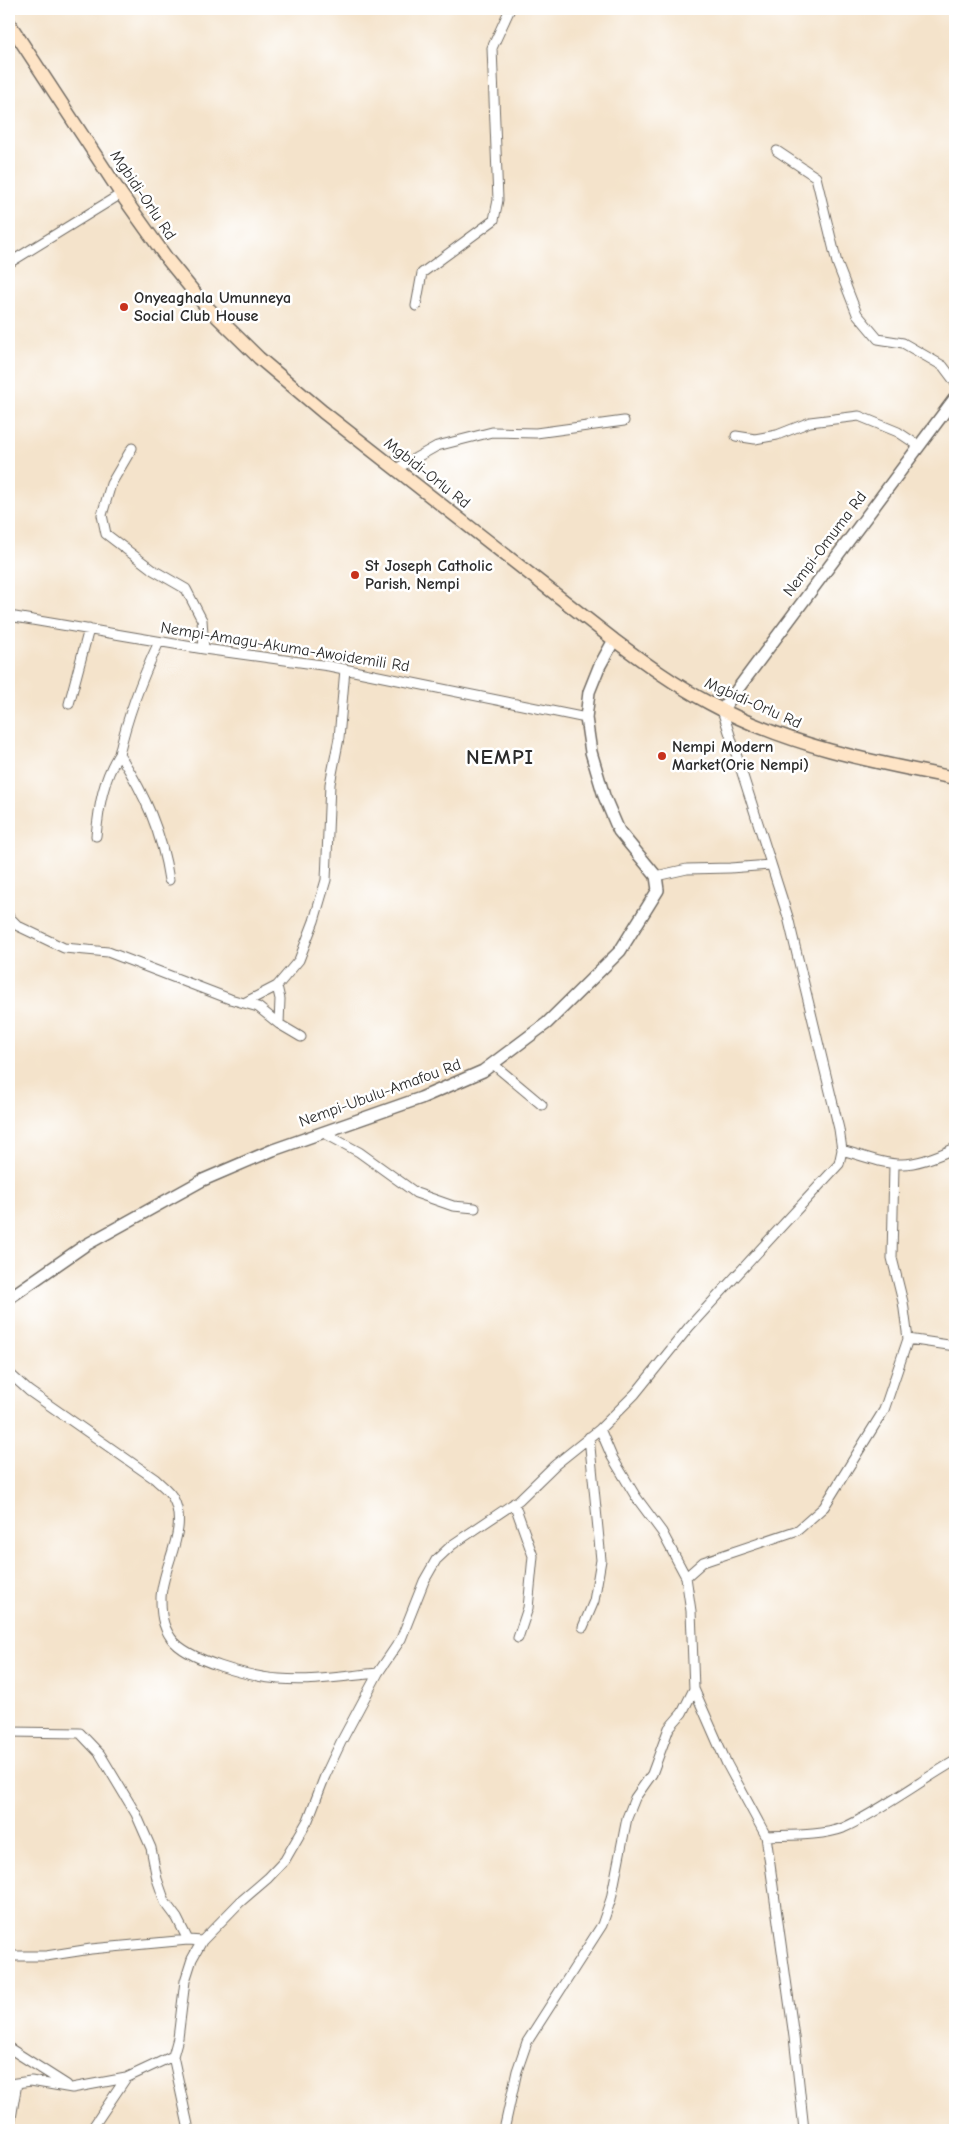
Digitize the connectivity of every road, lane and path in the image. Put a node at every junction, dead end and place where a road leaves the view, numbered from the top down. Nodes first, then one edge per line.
1 (510, 9) edge
2 (9, 23) edge
3 (777, 152) dead end
4 (121, 194) junction
5 (9, 263) edge
6 (416, 306) dead end
7 (955, 382) edge
8 (955, 398) edge
9 (624, 421) dead end
10 (736, 436) dead end
11 (919, 446) junction
12 (132, 448) dead end
13 (396, 469) junction
14 (9, 616) edge
15 (88, 629) junction
16 (614, 640) junction
17 (159, 642) junction
18 (204, 649) junction
19 (345, 669) junction
20 (69, 704) dead end
21 (722, 710) junction
22 (586, 718) junction
23 (119, 754) junction
24 (955, 777) edge
25 (96, 836) dead end
26 (771, 865) junction
27 (656, 876) junction
28 (169, 880) dead end
29 (9, 917) edge
30 (277, 986) junction
31 (244, 1003) junction
32 (279, 1024) junction
33 (300, 1037) dead end
34 (493, 1064) junction
35 (542, 1105) dead end
36 (322, 1132) junction
37 (955, 1148) edge
38 (842, 1150) junction
39 (894, 1165) junction
40 (475, 1208) dead end
41 (9, 1298) edge
42 (908, 1339) junction
43 (955, 1346) edge
44 (9, 1373) edge
45 (600, 1429) junction
46 (589, 1437) junction
47 (514, 1504) junction
48 (686, 1577) junction
49 (583, 1627) dead end
50 (518, 1638) dead end
51 (378, 1673) junction
52 (694, 1689) junction
53 (9, 1732) edge
54 (955, 1761) edge
55 (766, 1836) junction
56 (188, 1940) junction
57 (202, 1941) junction
58 (9, 1956) edge
59 (9, 2048) edge
60 (173, 2056) junction
61 (126, 2078) junction
62 (13, 2084) edge
63 (72, 2088) junction
64 (9, 2130) edge
65 (91, 2130) edge
66 (189, 2130) edge
67 (504, 2130) edge
68 (804, 2130) edge

1 - 6 street
2 - 4 main road, Mgbidi-Orlu Rd
3 - 7 street
4 - 5 street
4 - 13 main road, Mgbidi-Orlu Rd
8 - 11 street, Nempi-Omuma Rd
9 - 13 street
10 - 11 street
11 - 21 street, Nempi-Omuma Rd
12 - 18 street
13 - 16 main road, Mgbidi-Orlu Rd
14 - 15 street, Nempi-Amagu-Akuma-Awoidemili Rd
15 - 17 street, Nempi-Amagu-Akuma-Awoidemili Rd
15 - 20 street
16 - 21 main road, Mgbidi-Orlu Rd
16 - 22 street
17 - 18 street, Nempi-Amagu-Akuma-Awoidemili Rd
17 - 23 street
18 - 19 street, Nempi-Amagu-Akuma-Awoidemili Rd
19 - 22 street, Nempi-Amagu-Akuma-Awoidemili Rd
19 - 30 street
21 - 24 main road, Mgbidi-Orlu Rd
21 - 26 street
22 - 27 street
23 - 25 street
23 - 28 street
26 - 27 street
26 - 38 street
27 - 34 street, Nempi-Ubulu-Amafou Rd
29 - 31 street
30 - 31 street
30 - 32 street
31 - 32 street
32 - 33 street
34 - 35 street
34 - 36 street, Nempi-Ubulu-Amafou Rd
36 - 40 street
36 - 41 street, Nempi-Ubulu-Amafou Rd
37 - 39 street
38 - 39 street
38 - 45 street
39 - 42 street
42 - 43 street
42 - 48 street
44 - 51 street
45 - 46 street
45 - 48 street
46 - 47 street
46 - 49 street
47 - 50 street
47 - 51 street
48 - 52 street
51 - 57 street
52 - 55 street
52 - 67 street
53 - 56 street
54 - 55 street
55 - 68 street
56 - 57 street
56 - 58 street
57 - 60 street
59 - 63 street
60 - 61 street
60 - 66 street
61 - 63 street
61 - 65 street
62 - 63 street
62 - 64 street

